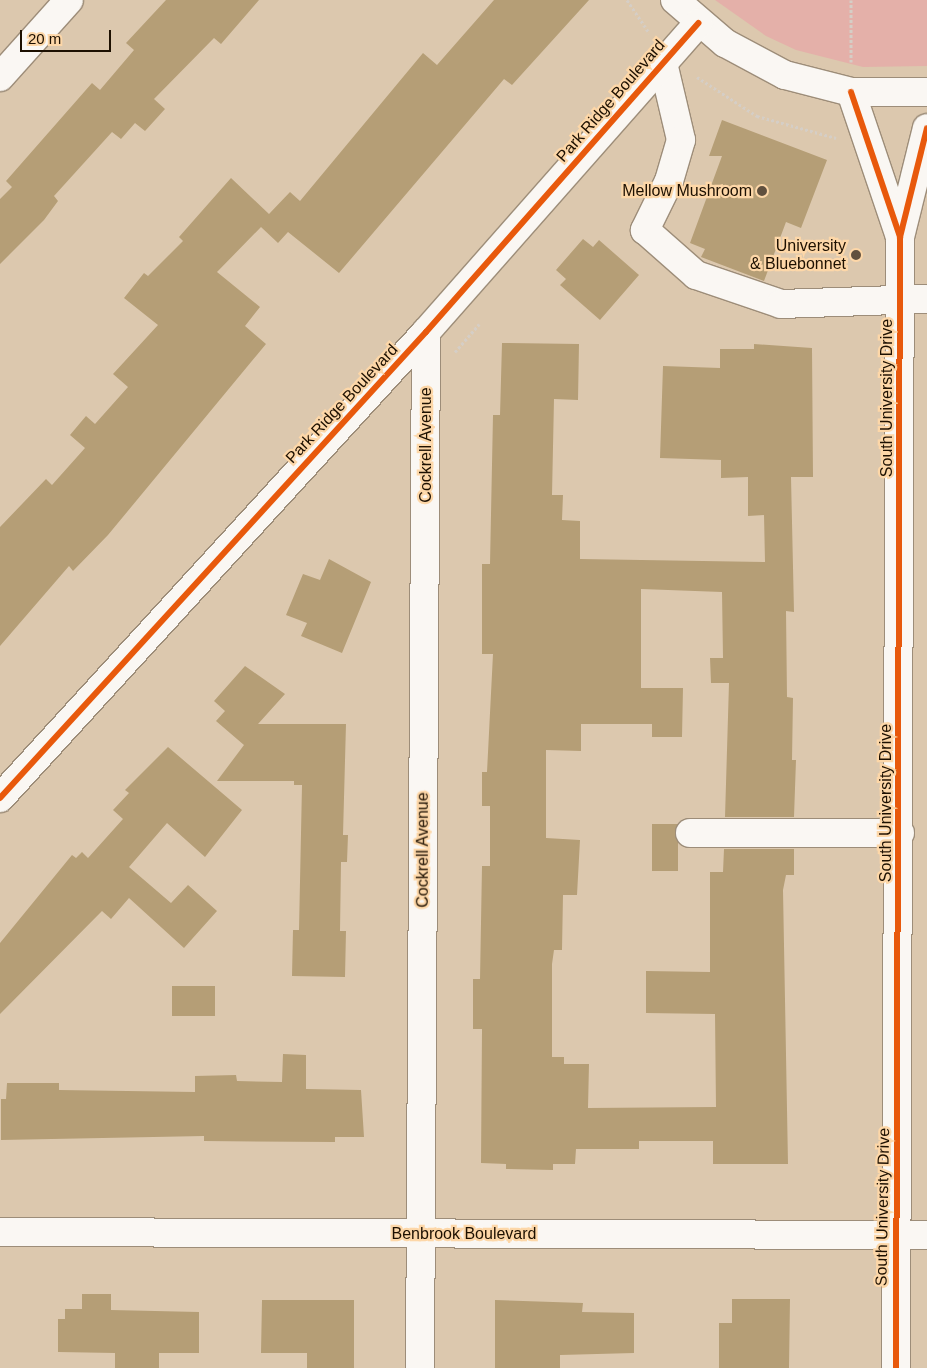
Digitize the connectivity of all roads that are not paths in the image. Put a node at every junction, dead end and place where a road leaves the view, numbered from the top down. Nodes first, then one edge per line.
1 (69, 0) edge
2 (675, 0) edge
3 (698, 23) junction
4 (662, 63) junction
5 (0, 77) edge
6 (851, 81) junction
7 (927, 92) edge
8 (927, 128) edge
9 (900, 237) junction
10 (900, 299) junction
11 (927, 300) edge
12 (426, 332) junction
13 (0, 798) edge
14 (690, 833) dead end
15 (900, 833) junction
16 (0, 1232) edge
17 (421, 1233) junction
18 (897, 1235) junction
19 (927, 1235) edge
20 (420, 1368) edge
21 (896, 1368) edge

1 - 5 street
2 - 3 street
3 - 4 street, Park Ridge Boulevard
3 - 6 street
4 - 10 street
4 - 12 street, Park Ridge Boulevard
6 - 7 street
6 - 9 street, South University Drive
8 - 9 street, South University Drive
9 - 10 street, South University Drive
10 - 11 street
10 - 15 street, South University Drive
12 - 13 street, Park Ridge Boulevard
12 - 17 street, Cockrell Avenue
14 - 15 street
15 - 18 street, South University Drive
16 - 17 street, Benbrook Boulevard
17 - 18 street, Benbrook Boulevard
17 - 20 street, Cockrell Avenue
18 - 19 street, Benbrook Boulevard
18 - 21 street, South University Drive

